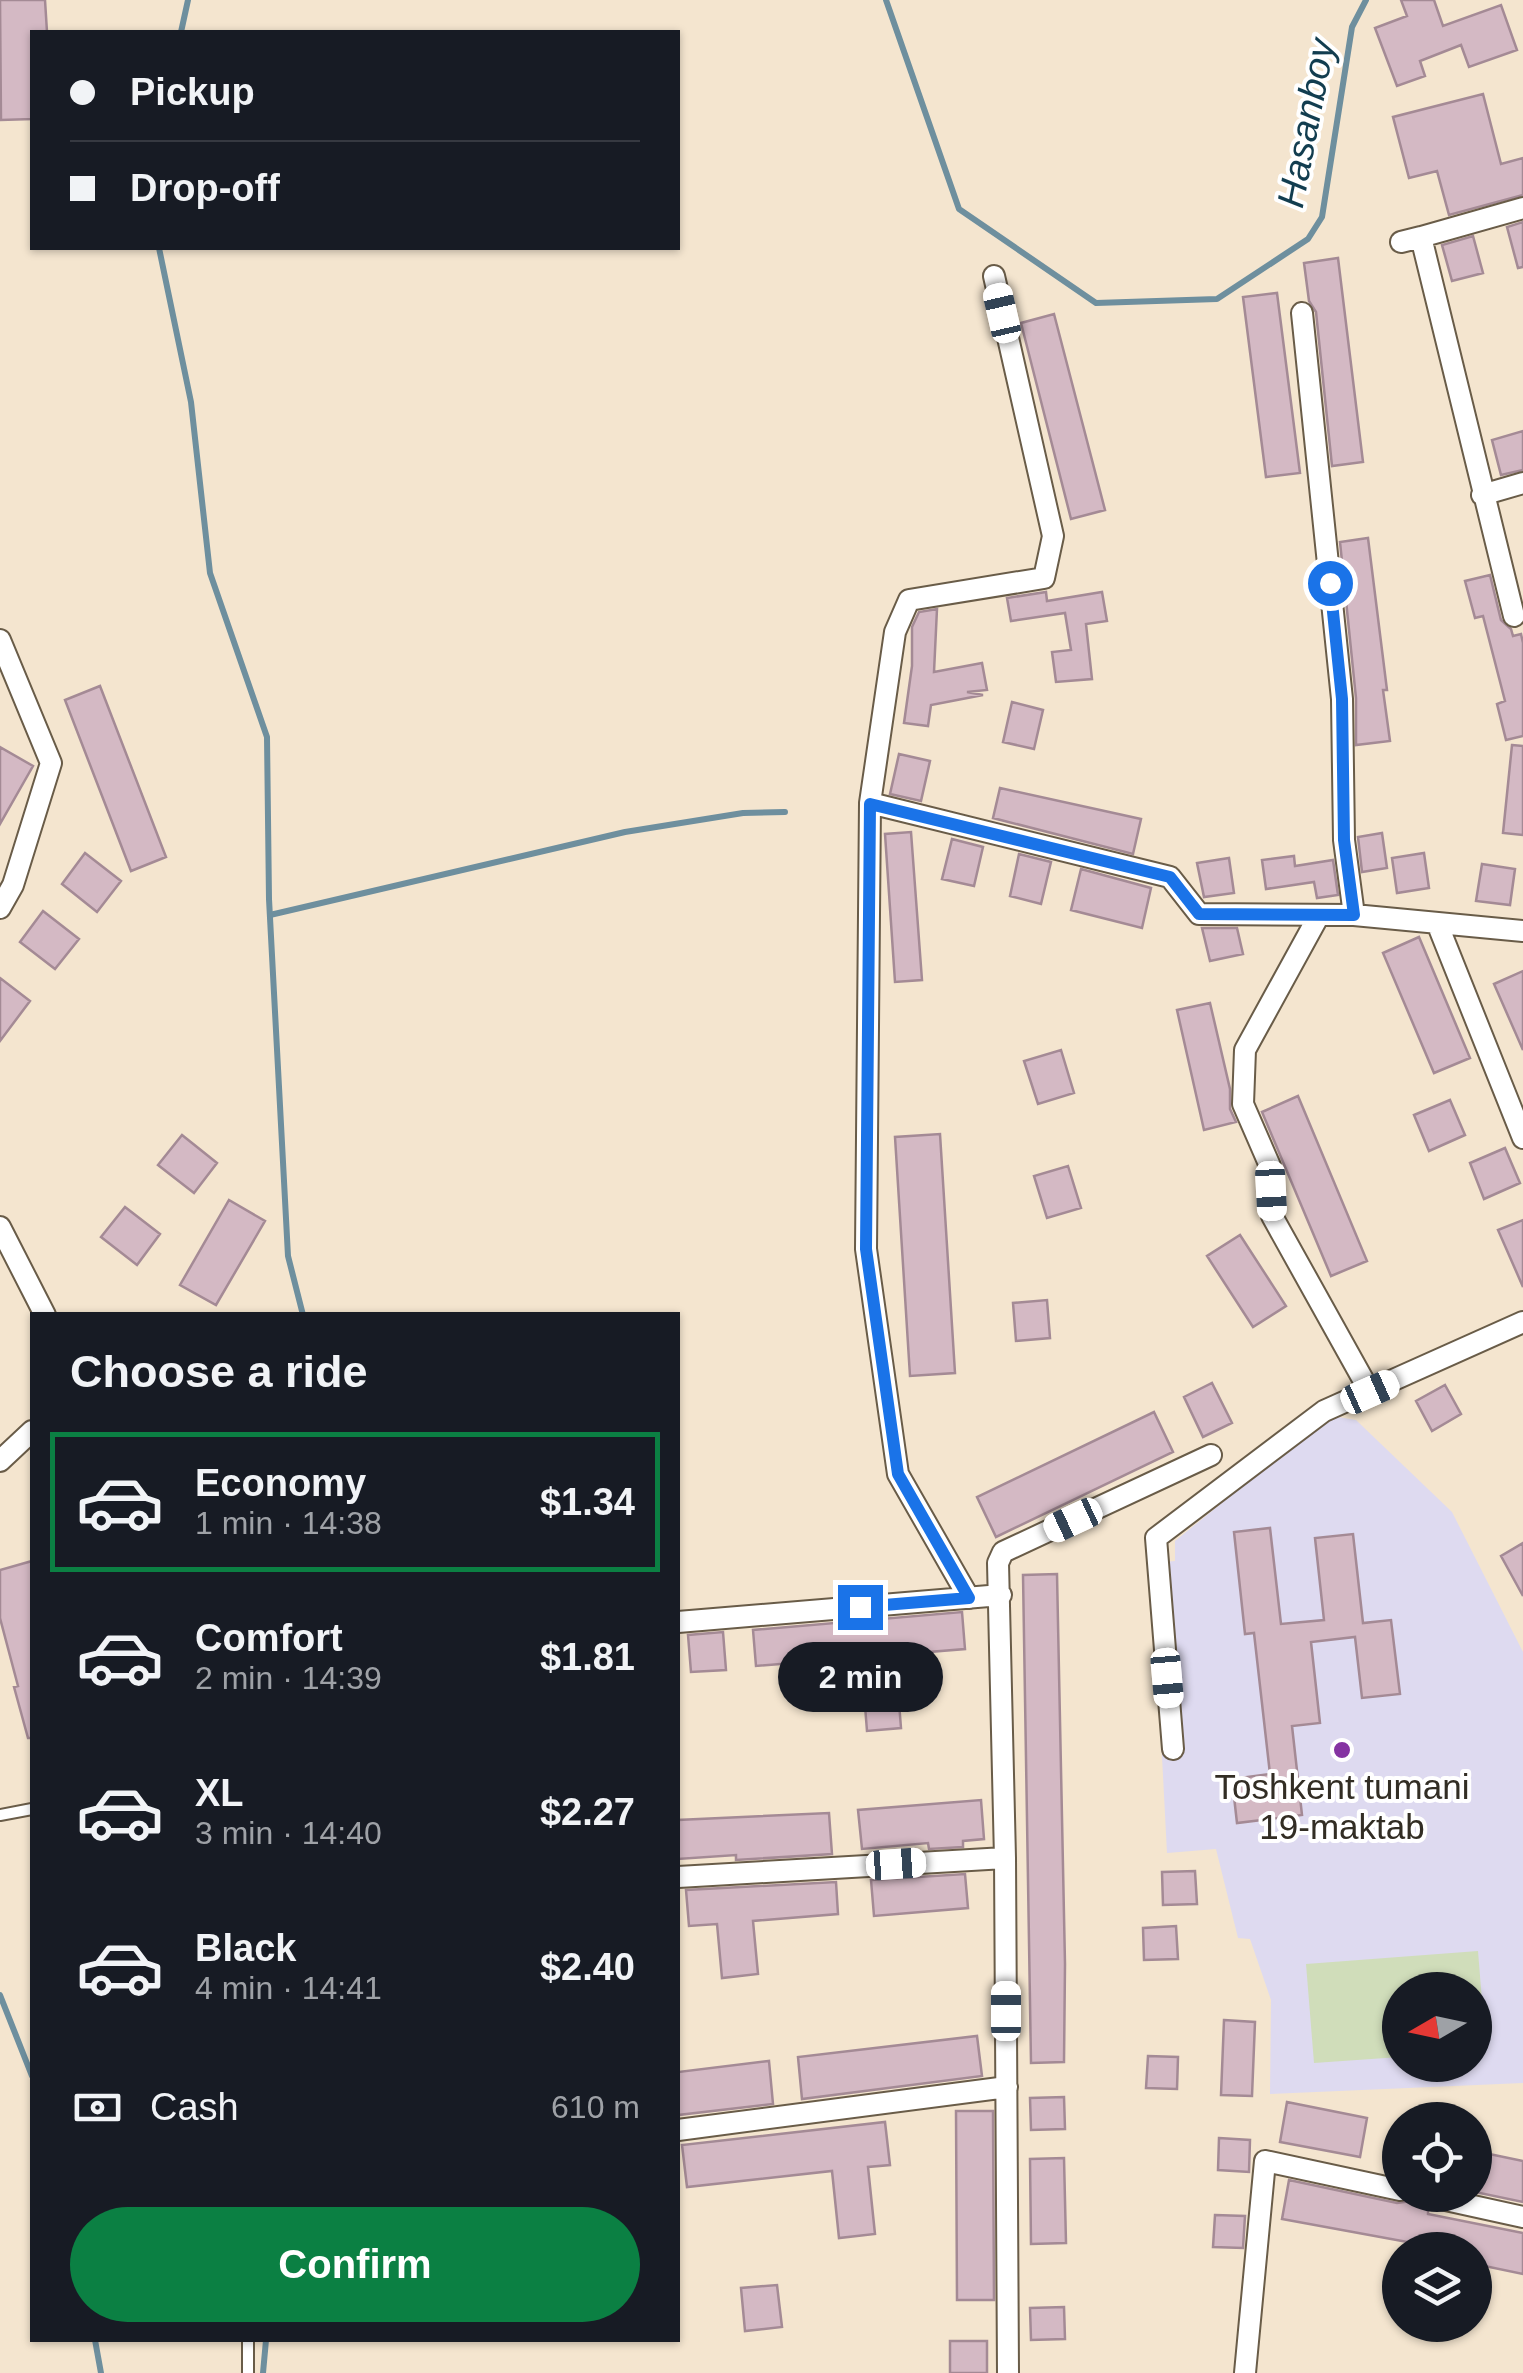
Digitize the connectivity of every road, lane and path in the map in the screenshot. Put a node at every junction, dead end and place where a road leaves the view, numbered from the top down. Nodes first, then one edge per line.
1 (1523, 208) edge
2 (994, 276) dead end
3 (1302, 313) dead end
4 (1523, 483) edge
5 (1482, 496) junction
6 (1514, 616) dead end
7 (0, 640) edge
8 (870, 804) junction
9 (0, 908) edge
10 (1354, 915) junction
11 (1318, 917) junction
12 (1436, 923) junction
13 (1523, 930) edge
14 (1523, 1138) edge
15 (0, 1228) edge
16 (43, 1312) edge
17 (1523, 1322) edge
18 (1370, 1392) junction
19 (30, 1432) edge
20 (1211, 1455) dead end
21 (0, 1461) edge
22 (1001, 1596) junction
23 (969, 1598) junction
24 (680, 1622) edge
25 (1173, 1749) dead end
26 (30, 1809) edge
27 (0, 1815) edge
28 (1006, 1858) junction
29 (680, 1877) edge
30 (1007, 2087) junction
31 (680, 2130) edge
32 (1382, 2186) edge
33 (1492, 2210) edge
34 (1523, 2217) edge
35 (248, 2342) edge
36 (248, 2373) edge
37 (1008, 2373) edge
38 (1246, 2373) edge

1 - 5 street
2 - 8 street
3 - 10 street
4 - 5 street
5 - 6 street
7 - 9 street
8 - 11 street
8 - 23 street
10 - 11 street
10 - 12 street
11 - 18 street
12 - 13 street
12 - 14 street
15 - 16 street
17 - 18 street
18 - 25 street
19 - 21 street
20 - 22 street
22 - 23 street
22 - 28 street
23 - 24 street
26 - 27 lane
28 - 29 street
28 - 30 street
30 - 31 street
30 - 37 street
32 - 38 street
33 - 34 street
35 - 36 lane

